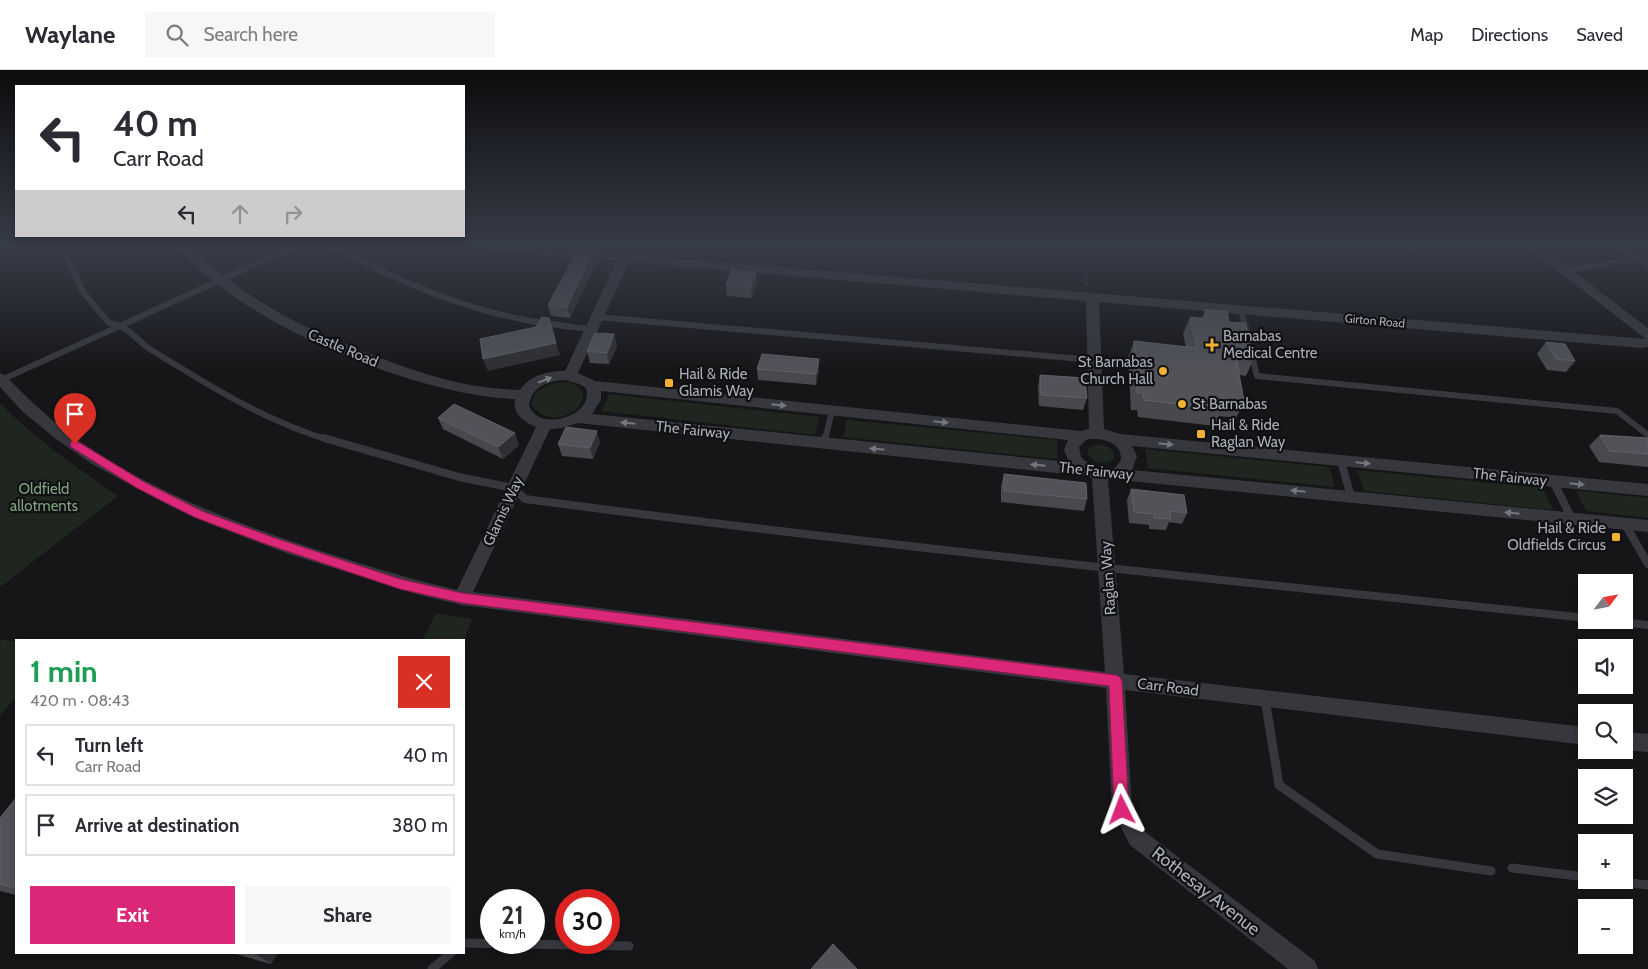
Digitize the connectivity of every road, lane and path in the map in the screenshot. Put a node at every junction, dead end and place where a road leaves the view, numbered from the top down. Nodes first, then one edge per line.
1 (83, 289) edge
2 (202, 289) edge
3 (231, 289) edge
4 (425, 289) edge
5 (609, 289) edge
6 (1000, 289) edge
7 (1088, 289) edge
8 (1588, 289) edge
9 (1089, 296) junction
10 (1241, 310) junction
11 (593, 323) junction
12 (122, 325) junction
13 (1648, 335) edge
14 (1248, 338) edge
15 (1648, 343) edge
16 (1250, 348) edge
17 (1093, 360) junction
18 (570, 375) junction
19 (1, 379) edge
20 (592, 385) junction
21 (524, 395) junction
22 (832, 410) junction
23 (577, 418) junction
24 (545, 424) junction
25 (1097, 433) junction
26 (1648, 435) edge
27 (1081, 436) junction
28 (1118, 439) junction
29 (824, 443) junction
30 (1340, 460) junction
31 (1093, 473) junction
32 (1119, 474) junction
33 (1553, 481) junction
34 (513, 488) junction
35 (1648, 490) edge
36 (1351, 496) junction
37 (1572, 518) junction
38 (1625, 524) junction
39 (1648, 526) edge
40 (1648, 564) edge
41 (1107, 568) junction
42 (462, 598) junction
43 (1578, 617) edge
44 (1633, 623) edge
45 (1648, 625) edge
46 (1116, 681) junction
47 (1265, 698) junction
48 (1578, 735) edge
49 (1633, 742) edge
50 (1648, 743) edge
51 (1512, 868) dead end
52 (1491, 871) dead end
53 (1578, 876) edge
54 (1633, 883) edge
55 (1648, 885) edge
56 (465, 943) edge
57 (629, 946) dead end
58 (450, 954) edge
59 (432, 969) edge
60 (1307, 969) edge

1 - 12 lane
2 - 12 lane
3 - 21 street, Castle Road
4 - 11 lane
5 - 11 street
6 - 9 street, Girton Road
7 - 9 path
8 - 13 street
9 - 10 street, Girton Road
9 - 17 street
10 - 14 lane
10 - 15 street, Girton Road
11 - 17 lane
11 - 18 street
12 - 19 lane
12 - 34 lane
16 - 26 lane
17 - 25 street
18 - 20 street, The Fairway
21 -> 18 street
19 - 42 street, Carr Road
20 -> 22 street, The Fairway
20 - 23 street
21 - 24 street
22 -> 27 street, The Fairway
22 - 29 lane
23 - 24 street, The Fairway
29 -> 23 street, The Fairway
24 - 34 street, Glamis Way
25 - 27 street, The Fairway
25 - 28 street, The Fairway
27 - 31 street
28 -> 30 street, The Fairway
28 - 32 street
31 -> 29 street, The Fairway
30 -> 33 street, The Fairway
30 - 36 lane
31 - 32 street, The Fairway
31 - 41 street, Raglan Way
36 -> 32 street, The Fairway
33 -> 35 street, The Fairway
33 - 37 lane
34 - 41 lane
34 - 42 street, Glamis Way
37 -> 36 street, The Fairway
37 - 38 street, The Fairway
38 - 39 street, The Fairway
38 - 40 lane
41 - 43 lane
41 - 46 street, Raglan Way
42 - 46 street, Carr Road
44 - 45 lane
46 - 47 street, Carr Road
46 - 60 street, Rothesay Avenue
47 - 48 street, Carr Road
47 - 52 lane
49 - 50 street
51 - 53 lane
54 - 55 lane
56 - 57 lane
58 - 59 lane

